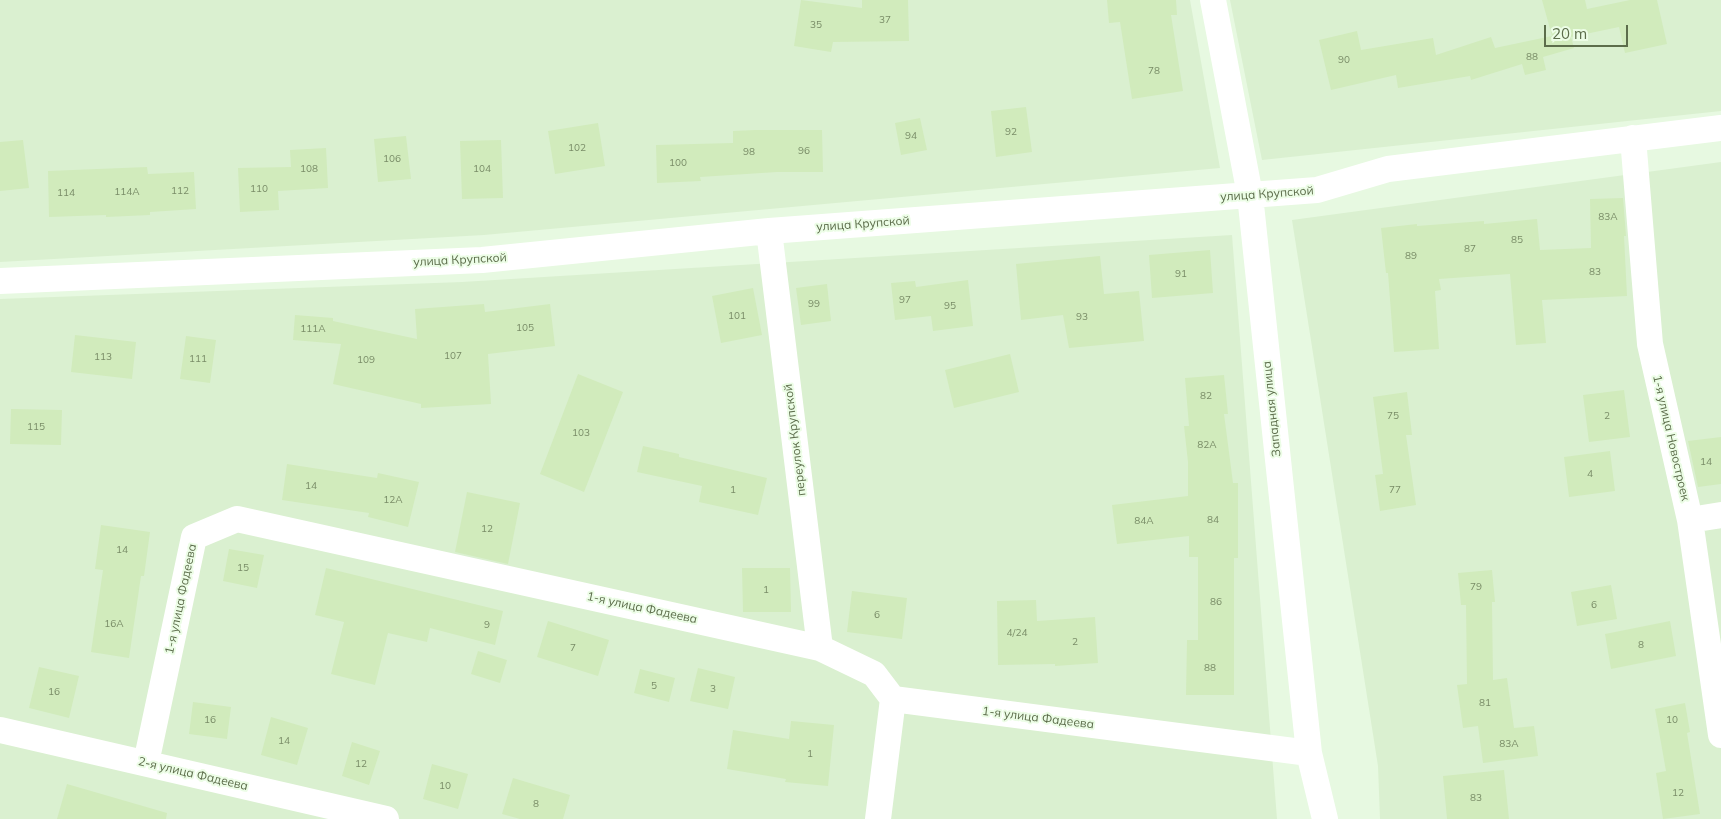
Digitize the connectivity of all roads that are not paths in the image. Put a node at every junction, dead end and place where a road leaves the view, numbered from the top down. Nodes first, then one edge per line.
1 (1213, 0) edge
2 (1721, 128) edge
3 (1633, 138) junction
4 (1250, 195) junction
5 (769, 231) junction
6 (0, 281) edge
7 (1721, 515) edge
8 (1690, 520) junction
9 (820, 648) junction
10 (893, 699) junction
11 (0, 730) edge
12 (1721, 736) edge
13 (1309, 753) junction
14 (146, 763) junction
15 (386, 819) edge
16 (878, 819) edge
17 (1325, 819) edge

1 - 4 street, Западная улица
2 - 3 street, улица Крупской
3 - 4 street, улица Крупской
3 - 8 street, 1-я улица Новостроек
4 - 5 street, улица Крупской
4 - 13 street, Западная улица
5 - 6 street, улица Крупской
5 - 9 street, переулок Крупской
7 - 8 street
8 - 12 street, 1-я улица Новостроек
9 - 10 street, 1-я улица Фадеева
9 - 14 street, 1-я улица Фадеева
10 - 13 street, 1-я улица Фадеева
10 - 16 street
11 - 14 street, 2-я улица Фадеева
13 - 17 street, Западная улица
14 - 15 street, 2-я улица Фадеева

